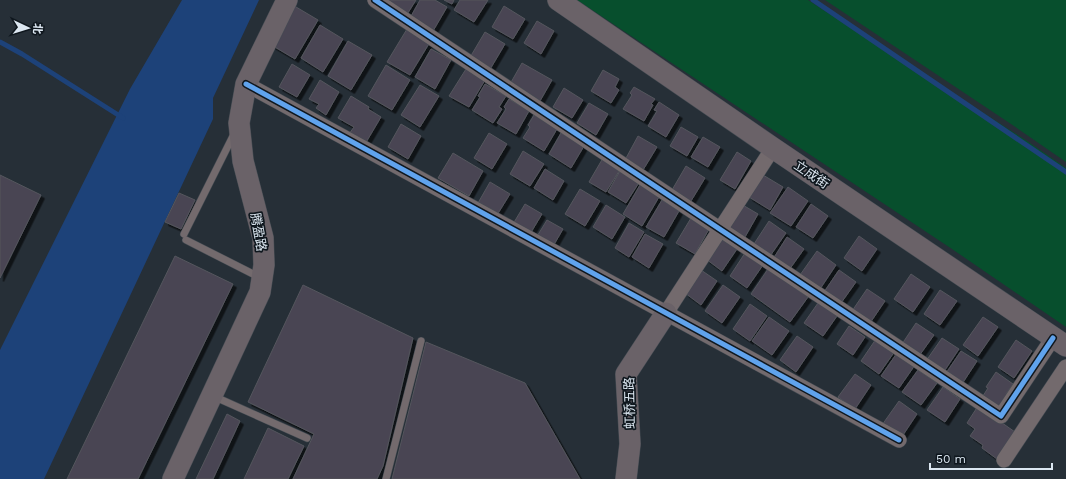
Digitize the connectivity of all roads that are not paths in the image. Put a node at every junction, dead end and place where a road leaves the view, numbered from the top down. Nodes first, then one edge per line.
1 (287, 0) edge
2 (375, 0) edge
3 (558, 0) edge
4 (246, 84) junction
5 (240, 123) junction
6 (773, 148) junction
7 (720, 230) junction
8 (262, 279) junction
9 (666, 313) junction
10 (421, 341) dead end
11 (1060, 342) edge
12 (1066, 368) edge
13 (212, 395) junction
14 (307, 438) dead end
15 (899, 440) dead end
16 (1004, 460) dead end
17 (172, 479) edge
18 (386, 479) edge
19 (626, 479) edge

1 - 4 street, 腾盈路
2 - 7 street
3 - 6 street, 立成街
4 - 5 street, 腾盈路
4 - 9 street
5 - 8 street, 腾盈路
5 - 8 lane
6 - 7 street
6 - 11 street, 立成街
7 - 9 street
7 - 11 street
8 - 13 street, 腾盈路
9 - 15 street
9 - 19 street, 虹桥五路
10 - 18 lane
12 - 16 street
13 - 14 lane
13 - 17 street, 腾盈路

